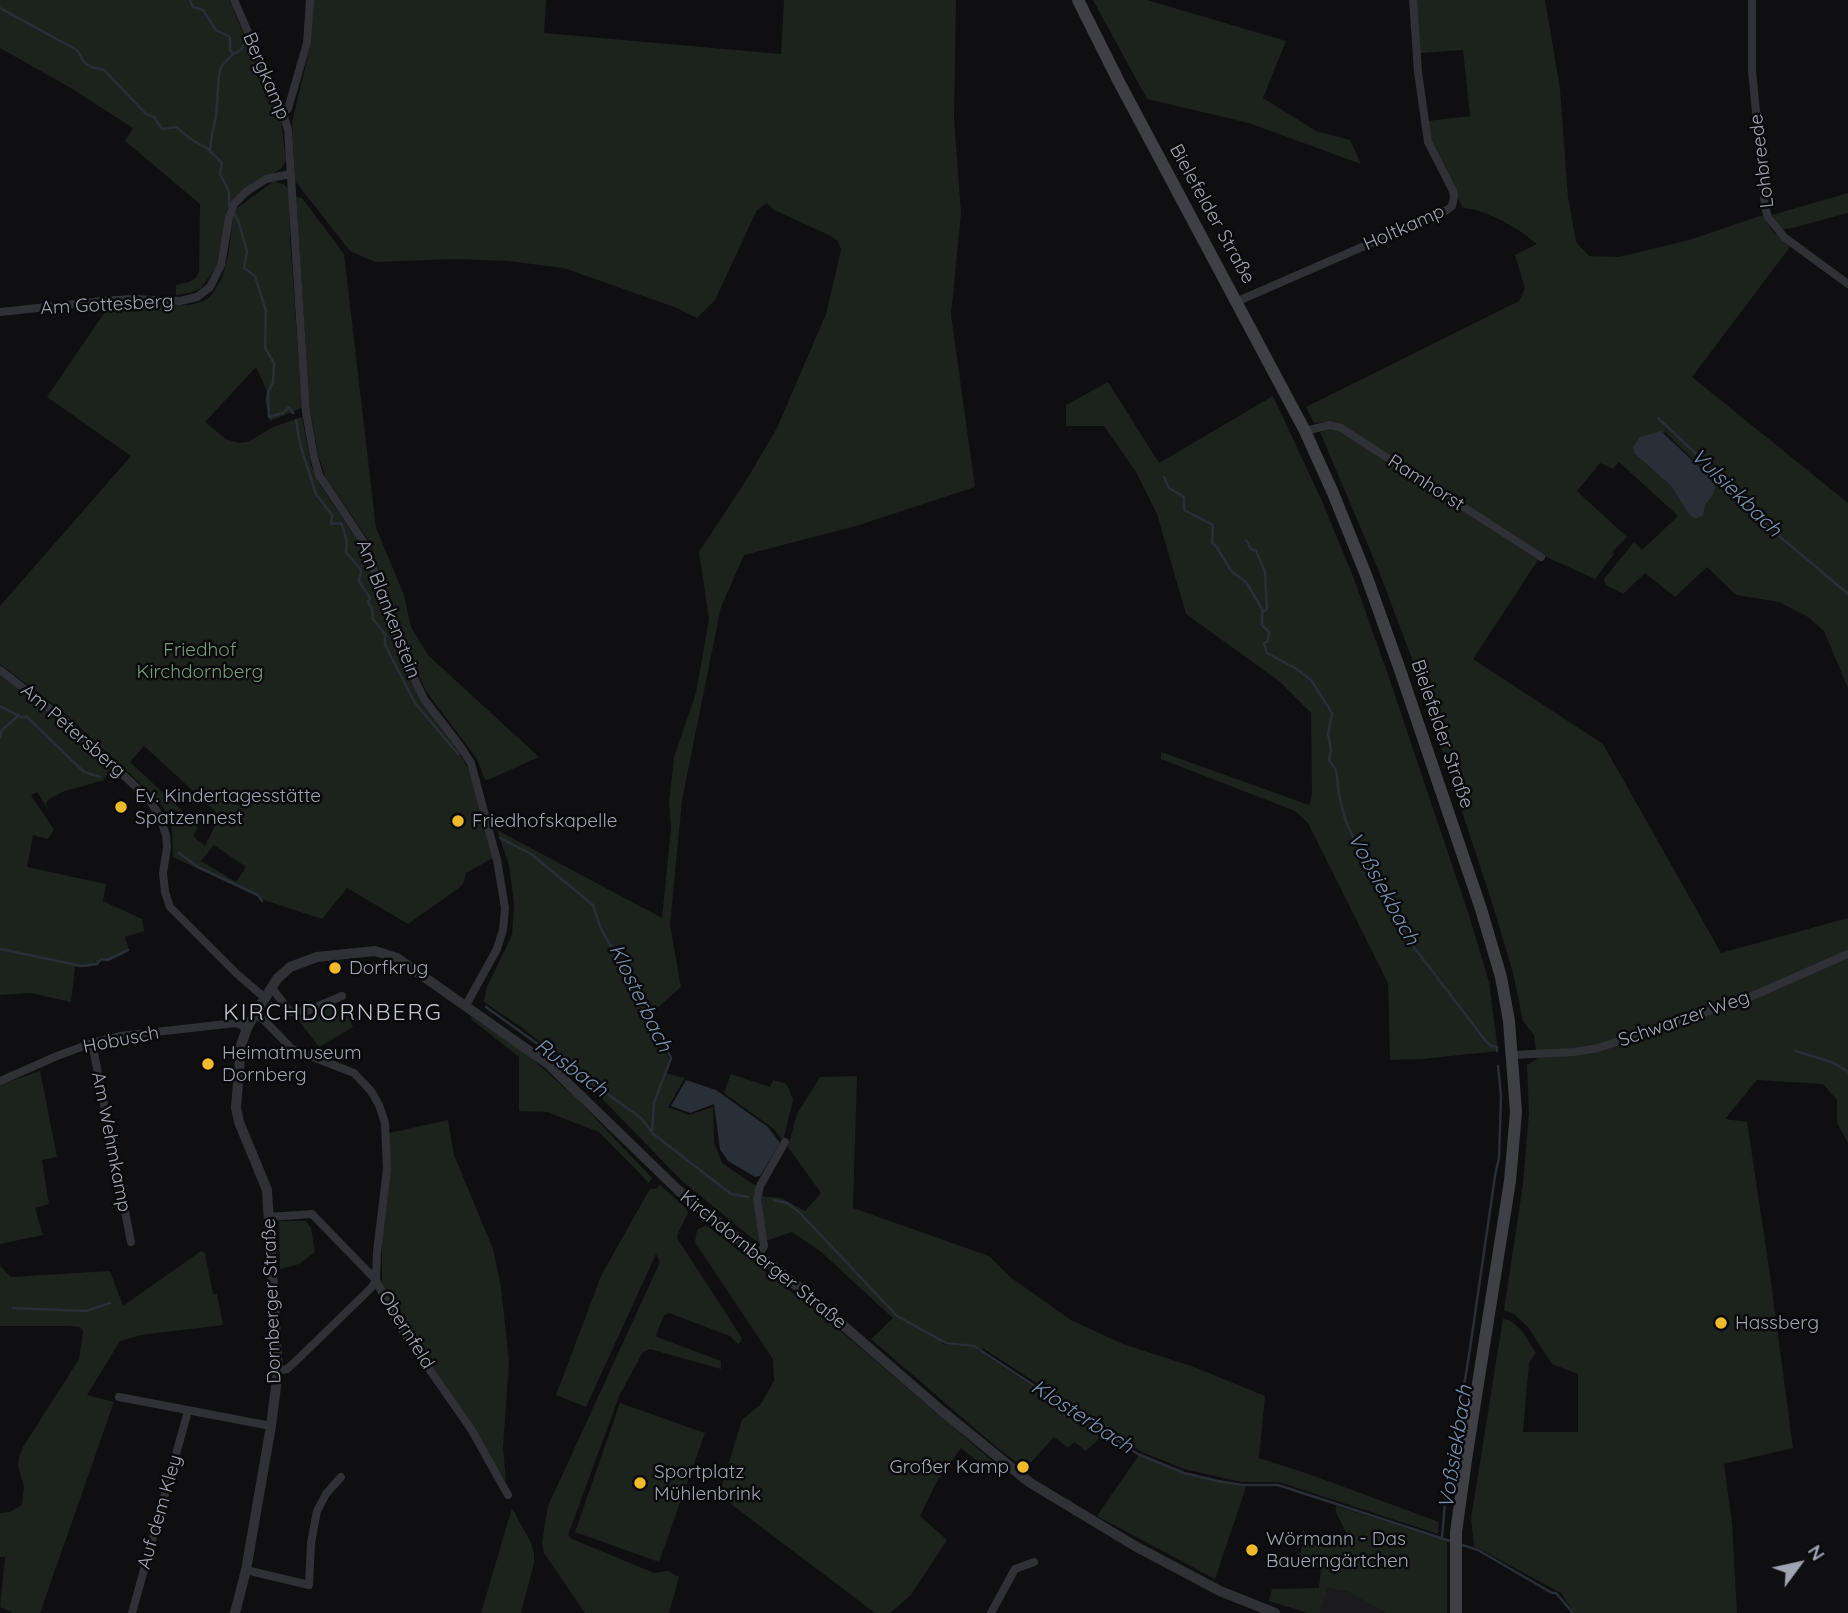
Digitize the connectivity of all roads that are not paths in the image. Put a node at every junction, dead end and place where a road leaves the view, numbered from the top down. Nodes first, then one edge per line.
1 (234, 0) edge
2 (310, 0) edge
3 (1078, 0) edge
4 (1413, 0) edge
5 (1752, 0) edge
6 (283, 113) junction
7 (290, 174) junction
8 (295, 239) joint
9 (1848, 284) edge
10 (1238, 301) junction
11 (0, 312) edge
12 (1306, 431) junction
13 (1541, 557) dead end
14 (0, 670) edge
15 (1848, 954) edge
16 (269, 993) junction
17 (342, 996) dead end
18 (466, 1005) junction
19 (255, 1014) junction
20 (247, 1028) junction
21 (92, 1043) junction
22 (1513, 1055) junction
23 (0, 1082) edge
24 (785, 1142) dead end
25 (270, 1217) junction
26 (131, 1242) dead end
27 (759, 1255) junction
28 (376, 1280) junction
29 (278, 1371) junction
30 (119, 1397) dead end
31 (188, 1411) junction
32 (271, 1426) junction
33 (341, 1478) dead end
34 (508, 1494) dead end
35 (1034, 1562) dead end
36 (246, 1570) junction
37 (132, 1613) edge
38 (235, 1613) edge
39 (991, 1613) edge
40 (1275, 1613) edge
41 (1456, 1613) edge

1 - 6 street, Bergkamp
2 - 6 street
3 - 10 main road, Bielefelder Straße
4 - 10 street, Holtkamp
5 - 9 street, Lohbreede
6 - 7 street, Bergkamp
7 - 8 street, Bergkamp
7 - 11 street, Am Gottesberg
8 - 18 street, Am Blankenstein
10 - 12 main road, Bielefelder Straße
12 - 13 street, Ramhorst
12 - 22 main road, Bielefelder Straße
14 - 16 street, Am Petersberg
15 - 22 street, Schwarzer Weg
16 - 17 street, Am Petersberg
16 - 18 street, Kirchdornberger Straße
16 - 19 street, Dornberger Straße
18 - 27 street, Kirchdornberger Straße
19 - 20 street, Dornberger Straße
19 - 28 street
20 - 21 street, Hobusch
20 - 25 street, Dornberger Straße
21 - 23 street, Hobusch
21 - 26 street, Am Wehmkamp
22 - 41 main road, Bielefelder Straße
24 - 27 street
25 - 28 street, Obernfeld
25 - 29 street, Dornberger Straße
27 - 40 street, Kirchdornberger Straße
28 - 29 street
28 - 34 street, Obernfeld
29 - 32 street, Dornberger Straße
30 - 31 street
31 - 32 street
31 - 37 street, Auf dem Kley
32 - 36 street, Dornberger Straße
33 - 36 street
35 - 39 street
36 - 38 street, Dornberger Straße

